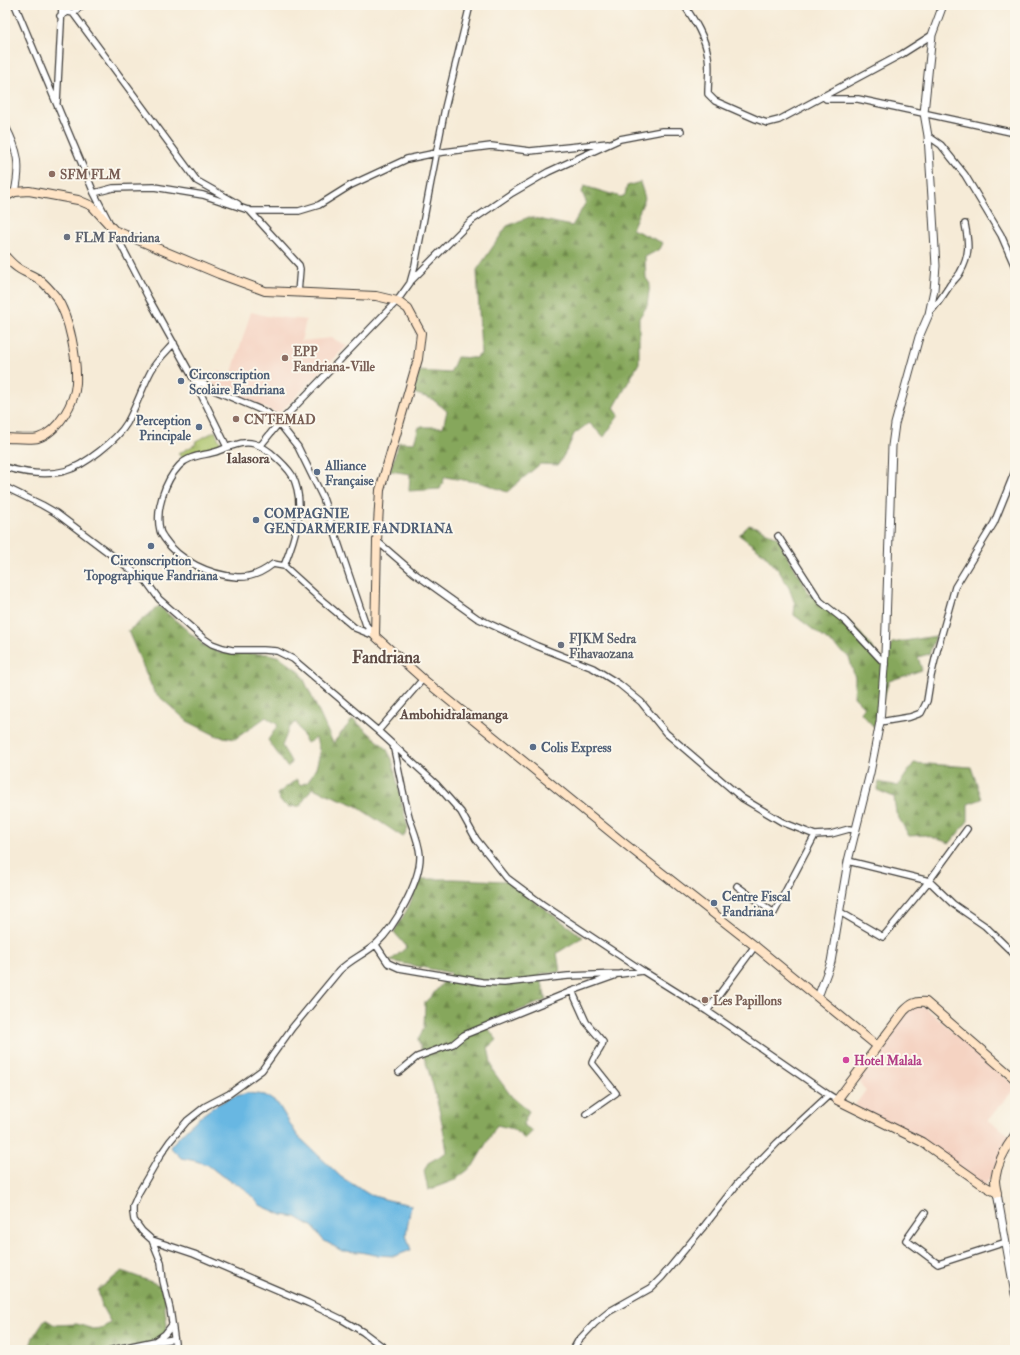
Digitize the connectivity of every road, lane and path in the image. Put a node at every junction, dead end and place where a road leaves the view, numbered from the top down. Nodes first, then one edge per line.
1 (15, 5) edge
2 (62, 5) edge
3 (82, 5) edge
4 (470, 5) edge
5 (684, 5) edge
6 (943, 5) edge
7 (73, 13) junction
8 (60, 16) junction
9 (932, 35) junction
10 (823, 96) junction
11 (57, 104) junction
12 (924, 113) junction
13 (5, 126) edge
14 (681, 131) dead end
15 (1015, 133) edge
16 (928, 136) junction
17 (608, 143) junction
18 (436, 153) junction
19 (15, 192) junction
20 (94, 193) junction
21 (5, 197) edge
22 (251, 211) junction
23 (965, 224) dead end
24 (114, 230) junction
25 (5, 256) edge
26 (1015, 267) edge
27 (410, 283) junction
28 (298, 293) junction
29 (397, 301) junction
30 (929, 314) junction
31 (174, 343) junction
32 (193, 378) junction
33 (279, 422) junction
34 (5, 438) edge
35 (260, 445) junction
36 (227, 447) junction
37 (5, 467) edge
38 (1015, 471) edge
39 (5, 487) edge
40 (778, 536) dead end
41 (377, 541) junction
42 (284, 566) junction
43 (375, 636) junction
44 (885, 664) junction
45 (423, 679) junction
46 (880, 722) junction
47 (378, 731) junction
48 (393, 744) junction
49 (967, 829) dead end
50 (856, 830) junction
51 (815, 835) junction
52 (848, 861) junction
53 (929, 881) junction
54 (737, 886) dead end
55 (840, 912) junction
56 (376, 945) junction
57 (755, 946) junction
58 (1015, 955) edge
59 (643, 971) junction
60 (620, 974) junction
61 (572, 991) junction
62 (818, 997) junction
63 (707, 1011) junction
64 (877, 1046) junction
65 (399, 1072) dead end
66 (1015, 1079) edge
67 (829, 1095) junction
68 (837, 1100) junction
69 (586, 1114) dead end
70 (1015, 1135) edge
71 (997, 1193) junction
72 (925, 1213) dead end
73 (152, 1240) junction
74 (1006, 1242) junction
75 (1015, 1294) edge
76 (172, 1325) junction
77 (174, 1339) junction
78 (155, 1340) junction
79 (112, 1350) edge
80 (176, 1350) edge
81 (387, 1350) edge
82 (573, 1350) edge

1 - 11 street
2 - 8 street
3 - 7 street
4 - 18 street
5 - 10 street
6 - 9 street
7 - 8 street
7 - 22 street
8 - 11 street
9 - 10 street
9 - 12 street
10 - 12 street
11 - 20 street
12 - 15 street
12 - 16 street
13 - 19 street
14 - 17 street
16 - 26 street
16 - 30 street
17 - 18 street
17 - 27 street
18 - 22 street
18 - 27 street
19 - 21 main road
19 - 24 main road
20 - 22 street
20 - 24 street
22 - 28 street
23 - 30 street
24 - 28 main road
24 - 31 street
25 - 34 main road
27 - 29 street
28 - 29 main road
29 - 33 street
29 - 41 main road
30 - 44 street
31 - 32 street
31 - 37 street
32 - 33 street
32 - 36 street
33 - 35 street
33 - 43 street
35 - 36 street
35 - 42 street
36 - 42 street
38 - 46 street
39 - 47 street
40 - 44 street
41 - 43 main road
41 - 51 street
42 - 43 street
43 - 45 main road
44 - 46 street
45 - 47 street
45 - 57 main road
46 - 50 street
47 - 48 street
48 - 56 street
48 - 59 street
49 - 53 street
50 - 51 street
50 - 52 street
51 - 54 street
52 - 53 street
52 - 55 street
53 - 55 street
53 - 58 street
55 - 62 street
56 - 60 street
56 - 73 street
57 - 62 main road
57 - 63 street
59 - 60 street
59 - 63 street
60 - 61 street
61 - 65 street
61 - 69 street
62 - 64 main road
63 - 67 street
64 - 66 main road
64 - 68 main road
67 - 68 street
67 - 82 street
68 - 71 main road
70 - 71 main road
71 - 74 street
72 - 74 street
73 - 76 street
73 - 81 street
74 - 75 street
76 - 77 street
76 - 78 street
77 - 78 street
77 - 80 street
78 - 79 street

